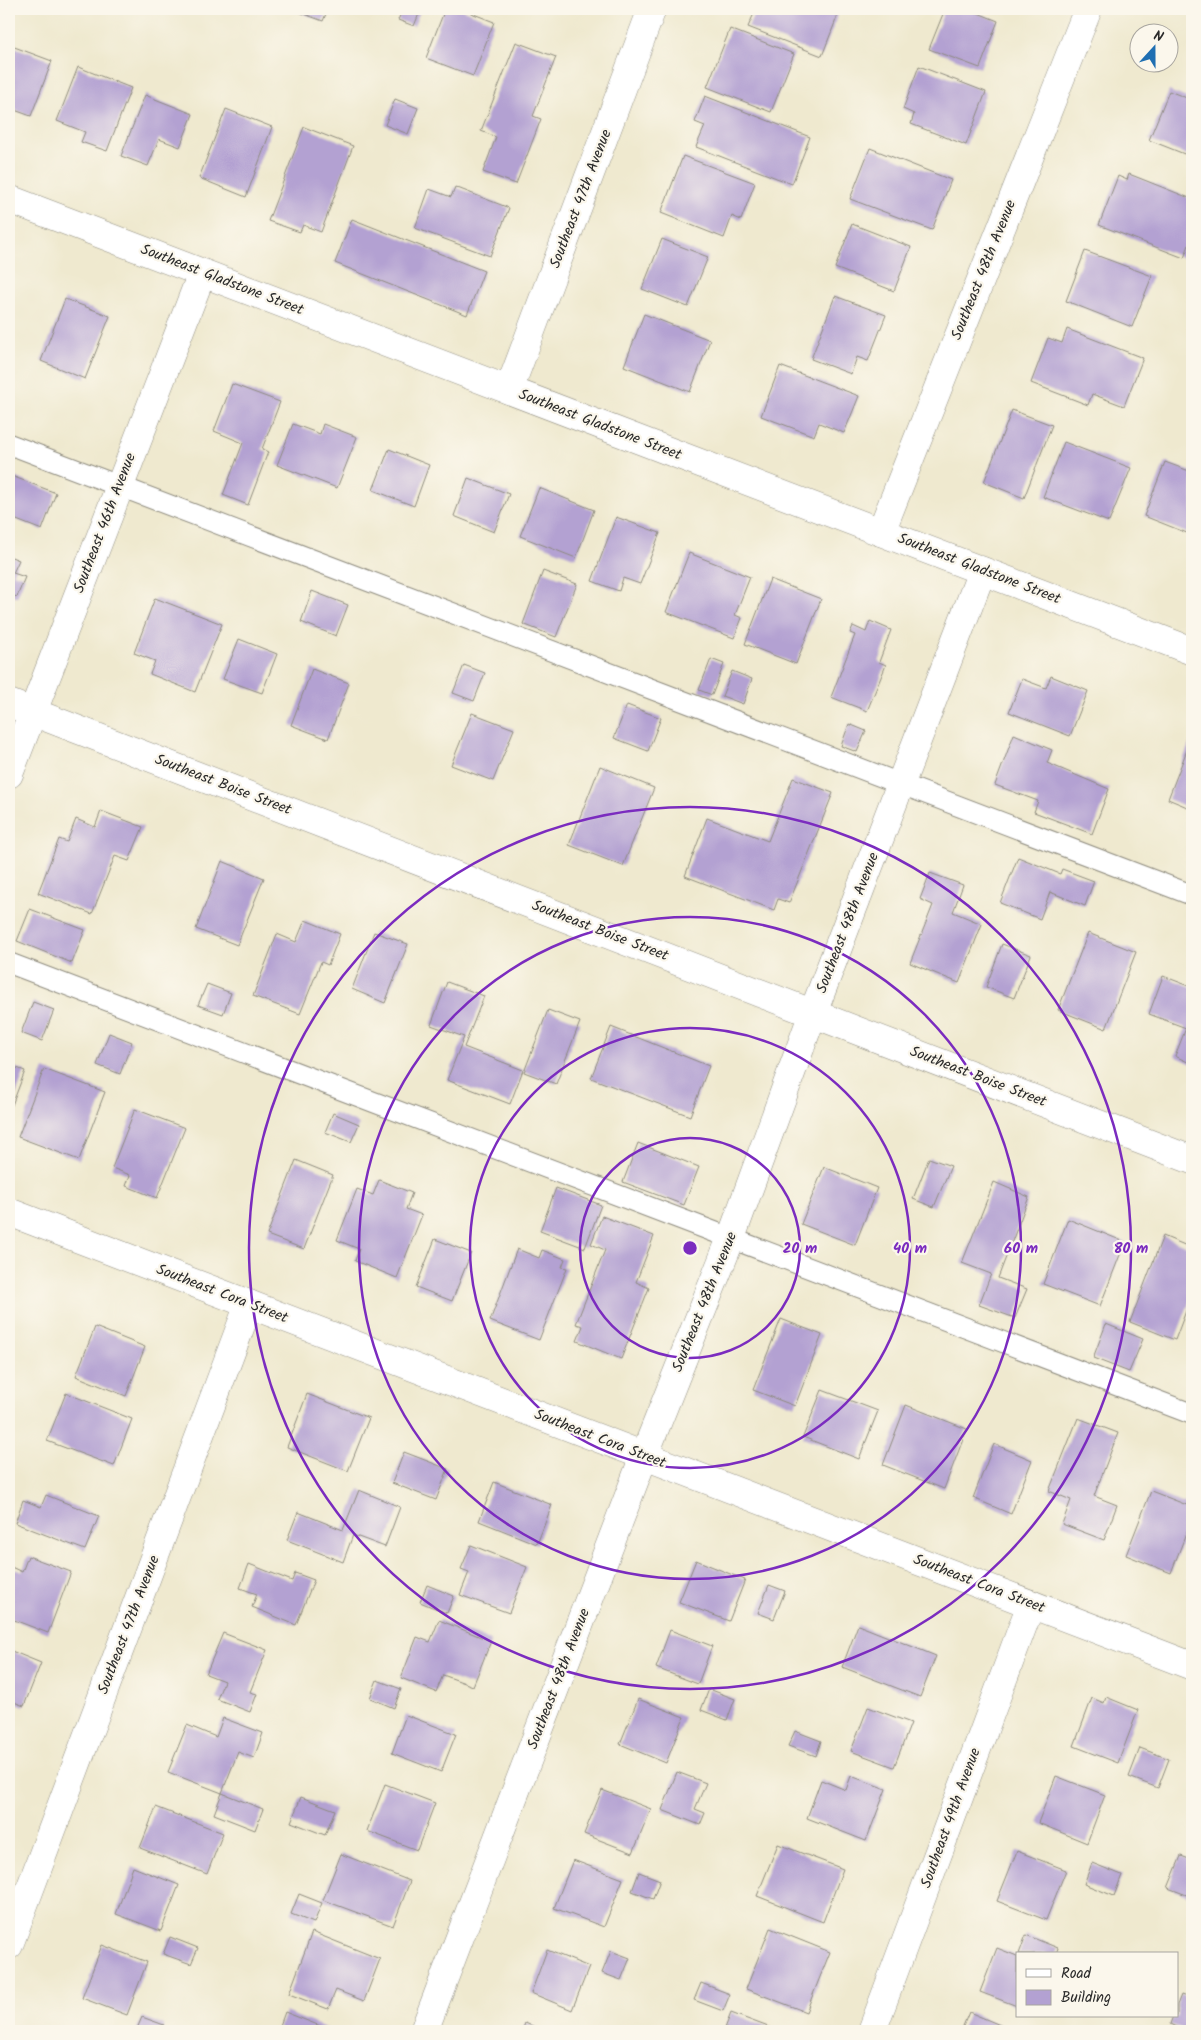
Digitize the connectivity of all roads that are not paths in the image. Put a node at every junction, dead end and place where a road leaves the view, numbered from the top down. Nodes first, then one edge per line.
1 (652, 9) edge
2 (1088, 9) edge
3 (9, 198) edge
4 (202, 273) junction
5 (509, 390) junction
6 (9, 444) edge
7 (118, 486) junction
8 (881, 532) junction
9 (982, 571) junction
10 (1192, 651) edge
11 (21, 707) edge
12 (9, 774) edge
13 (901, 784) junction
14 (1192, 895) edge
15 (9, 963) edge
16 (813, 1013) junction
17 (1192, 1160) edge
18 (9, 1212) edge
19 (731, 1238) junction
20 (249, 1304) junction
21 (1192, 1414) edge
22 (644, 1456) junction
23 (1031, 1604) junction
24 (1192, 1666) edge
25 (9, 1945) edge
26 (424, 2031) edge
27 (872, 2031) edge

1 - 5 street, Southeast 47th Avenue
2 - 8 street, Southeast 48th Avenue
3 - 4 street, Southeast Gladstone Street
4 - 5 street, Southeast Gladstone Street
4 - 7 street, Southeast 46th Avenue
5 - 8 street, Southeast Gladstone Street
6 - 7 lane
7 - 11 street, Southeast 46th Avenue
7 - 13 lane
8 - 9 street, Southeast Gladstone Street
9 - 10 street, Southeast Gladstone Street
9 - 13 street, Southeast 48th Avenue
11 - 12 street, Southeast 46th Avenue
11 - 16 street, Southeast Boise Street
13 - 14 lane
13 - 16 street, Southeast 48th Avenue
15 - 19 lane
16 - 17 street, Southeast Boise Street
16 - 19 street, Southeast 48th Avenue
18 - 20 street, Southeast Cora Street
19 - 21 lane
19 - 22 street, Southeast 48th Avenue
20 - 22 street, Southeast Cora Street
20 - 25 street, Southeast 47th Avenue
22 - 23 street, Southeast Cora Street
22 - 26 street, Southeast 48th Avenue
23 - 24 street, Southeast Cora Street
23 - 27 street, Southeast 49th Avenue

